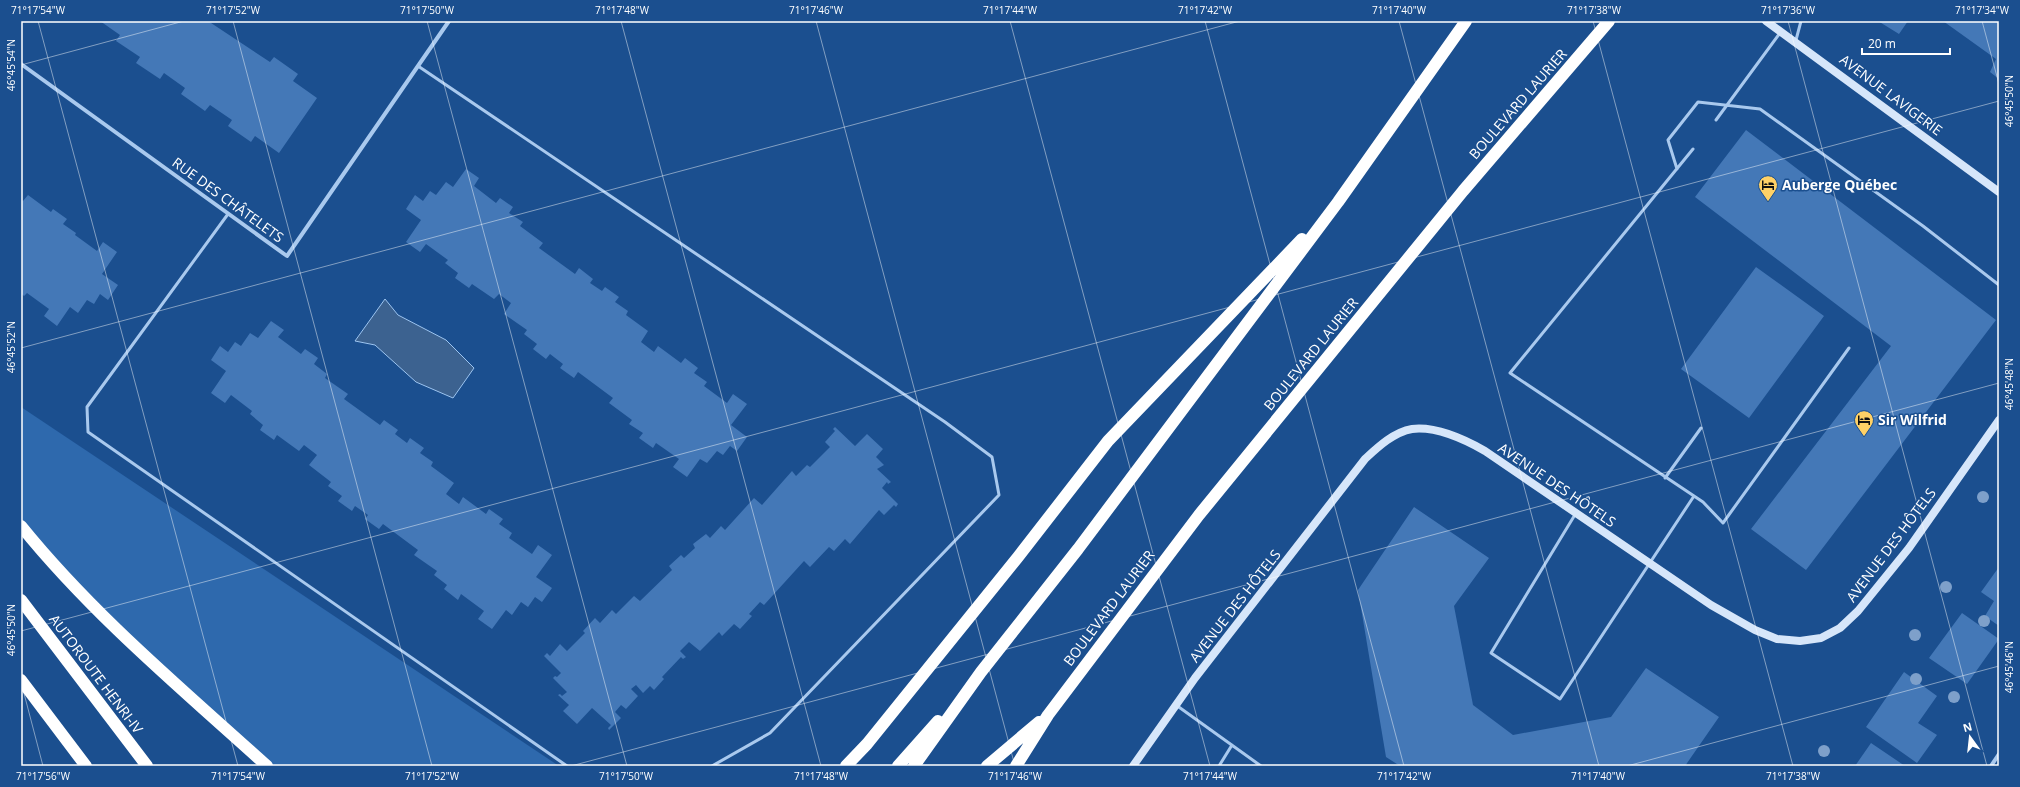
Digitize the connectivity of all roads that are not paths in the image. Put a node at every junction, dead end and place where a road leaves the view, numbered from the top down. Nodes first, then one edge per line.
1 (449, 21) edge
2 (1466, 21) edge
3 (1609, 21) edge
4 (1766, 21) edge
5 (1802, 21) edge
6 (1781, 32) junction
7 (1795, 41) junction
8 (21, 64) edge
9 (418, 66) junction
10 (1729, 104) junction
11 (1716, 120) dead end
12 (1693, 149) dead end
13 (1677, 170) junction
14 (1999, 192) edge
15 (1338, 202) junction
16 (228, 214) junction
17 (1999, 285) edge
18 (1849, 348) dead end
19 (1999, 420) edge
20 (1701, 428) dead end
21 (1665, 478) junction
22 (1694, 496) junction
23 (1576, 513) junction
24 (21, 526) edge
25 (1650, 564) junction
26 (21, 600) edge
27 (981, 672) junction
28 (21, 680) edge
29 (1176, 704) junction
30 (1048, 715) junction
31 (1232, 745) junction
32 (1999, 754) edge
33 (86, 766) edge
34 (147, 766) edge
35 (267, 766) edge
36 (567, 766) edge
37 (712, 766) edge
38 (846, 766) edge
39 (898, 766) edge
40 (914, 766) edge
41 (986, 766) edge
42 (1016, 766) edge
43 (1133, 766) edge
44 (1219, 766) edge
45 (1261, 766) edge
46 (1991, 766) edge

1 - 9 street, RUE DES CHÂTELETS
2 - 15 highway
3 - 30 highway, BOULEVARD LAURIER
4 - 6 street, AVENUE LAVIGERIE
5 - 7 lane
6 - 7 street, AVENUE LAVIGERIE
6 - 10 lane
7 - 14 street, AVENUE LAVIGERIE
8 - 16 street, RUE DES CHÂTELETS
9 - 16 street, RUE DES CHÂTELETS
9 - 37 lane
10 - 11 lane
10 - 13 lane
10 - 17 lane
12 - 13 lane
13 - 21 lane
15 - 27 highway
15 - 38 highway
16 - 36 lane
18 - 22 lane
19 - 25 street, AVENUE DES HÔTELS
20 - 21 lane
21 - 22 lane
22 - 25 lane
23 - 25 street, AVENUE DES HÔTELS
23 - 25 lane
23 - 29 street, AVENUE DES HÔTELS
24 - 35 highway
26 - 34 highway, AUTOROUTE HENRI-IV
27 - 39 highway
27 - 40 highway
28 - 33 highway
29 - 31 lane
29 - 43 street, AVENUE DES HÔTELS
30 - 41 highway
30 - 42 highway
31 - 44 lane
31 - 45 lane
32 - 46 street

